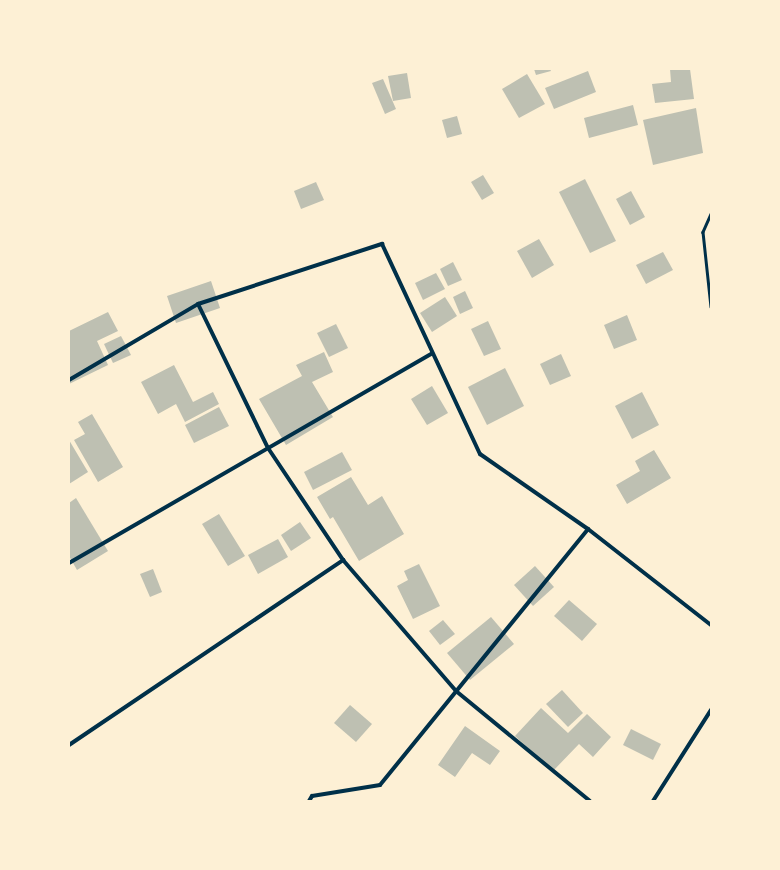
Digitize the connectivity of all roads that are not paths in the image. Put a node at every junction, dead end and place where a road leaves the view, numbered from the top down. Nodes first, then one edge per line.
1 (198, 304) junction
2 (432, 353) junction
3 (69, 380) edge
4 (268, 448) junction
5 (588, 529) junction
6 (343, 560) junction
7 (69, 563) edge
8 (711, 625) edge
9 (456, 690) junction
10 (711, 710) edge
11 (69, 745) edge
12 (309, 801) edge
13 (590, 801) edge
14 (653, 801) edge

1 - 2 street
1 - 3 street
1 - 4 street
2 - 4 street
2 - 5 street
4 - 6 street
4 - 7 street
5 - 8 street
5 - 9 street
6 - 9 street
6 - 11 street
9 - 12 street
9 - 13 street
10 - 14 street

